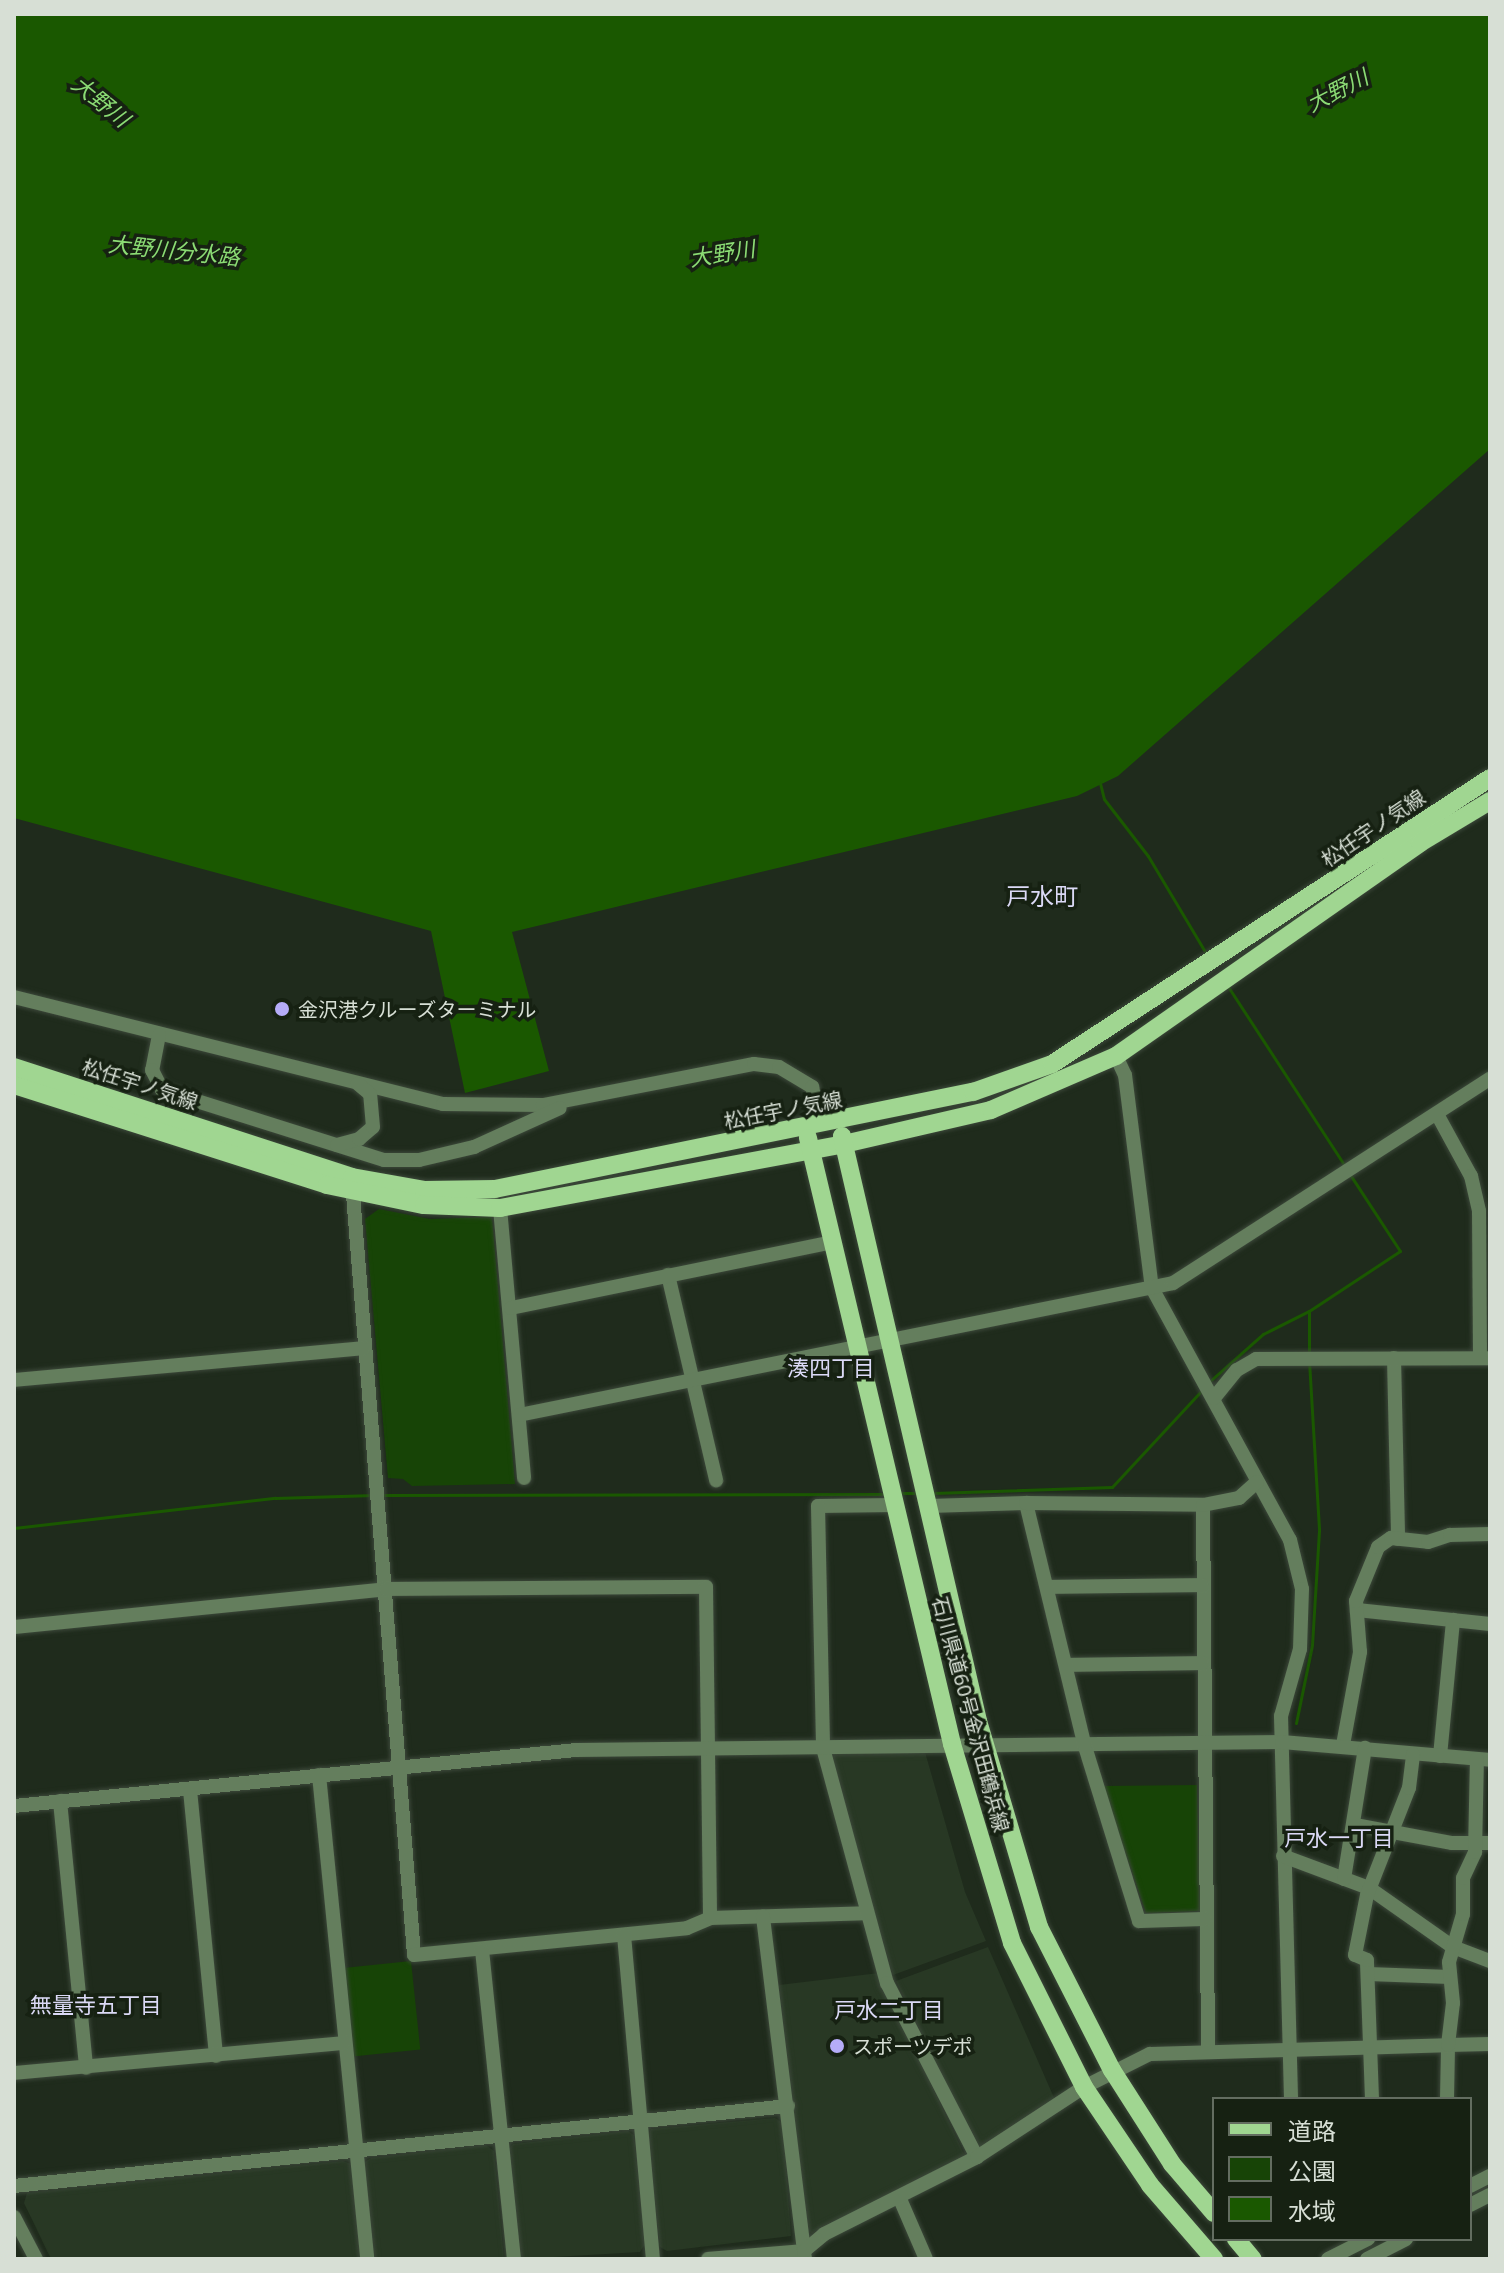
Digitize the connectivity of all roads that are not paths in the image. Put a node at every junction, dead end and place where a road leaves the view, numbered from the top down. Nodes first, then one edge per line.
1 (1490, 778) edge
2 (1490, 801) edge
3 (1228, 964) junction
4 (14, 997) edge
5 (159, 1035) junction
6 (1116, 1056) junction
7 (14, 1067) edge
8 (1490, 1079) edge
9 (356, 1083) junction
10 (14, 1085) edge
11 (583, 1098) junction
12 (816, 1105) junction
13 (1437, 1114) junction
14 (838, 1121) junction
15 (806, 1128) junction
16 (844, 1144) junction
17 (332, 1146) junction
18 (810, 1150) junction
19 (352, 1184) junction
20 (500, 1208) junction
21 (832, 1242) junction
22 (668, 1275) junction
23 (1152, 1288) junction
24 (511, 1308) junction
25 (888, 1343) junction
26 (364, 1348) junction
27 (859, 1349) junction
28 (1394, 1358) junction
29 (1485, 1358) edge
30 (14, 1380) edge
31 (692, 1382) junction
32 (1214, 1398) junction
33 (519, 1415) junction
34 (524, 1478) dead end
35 (716, 1480) dead end
36 (1257, 1482) junction
37 (1026, 1503) junction
38 (895, 1505) junction
39 (1203, 1505) junction
40 (929, 1506) junction
41 (1490, 1534) edge
42 (1398, 1539) junction
43 (1202, 1585) junction
44 (1047, 1587) junction
45 (386, 1589) junction
46 (1357, 1610) junction
47 (1453, 1620) junction
48 (1490, 1624) edge
49 (14, 1627) edge
50 (1202, 1663) junction
51 (1066, 1665) junction
52 (1282, 1742) junction
53 (952, 1744) junction
54 (984, 1744) junction
55 (1203, 1745) junction
56 (1343, 1745) junction
57 (1085, 1747) junction
58 (823, 1748) junction
59 (1365, 1748) junction
60 (705, 1750) junction
61 (1413, 1754) junction
62 (1440, 1756) junction
63 (1483, 1760) edge
64 (400, 1769) junction
65 (319, 1775) junction
66 (190, 1790) junction
67 (60, 1801) junction
68 (14, 1806) edge
69 (1355, 1825) junction
70 (1393, 1832) junction
71 (1482, 1844) edge
72 (1283, 1856) junction
73 (1344, 1879) junction
74 (1369, 1888) junction
75 (865, 1913) junction
76 (763, 1916) junction
77 (710, 1918) junction
78 (1205, 1919) junction
79 (624, 1935) junction
80 (1453, 1947) junction
81 (482, 1950) junction
82 (1490, 1961) edge
83 (1368, 1974) junction
84 (1450, 1977) junction
85 (344, 2043) junction
86 (1490, 2044) edge
87 (1370, 2045) junction
88 (1448, 2045) junction
89 (1290, 2046) junction
90 (1208, 2048) junction
91 (216, 2056) junction
92 (86, 2068) junction
93 (1112, 2070) junction
94 (14, 2073) edge
95 (1084, 2087) junction
96 (1291, 2097) edge
97 (1372, 2097) edge
98 (1447, 2097) edge
99 (788, 2106) junction
100 (641, 2121) junction
101 (501, 2137) junction
102 (356, 2153) junction
103 (977, 2157) junction
104 (1490, 2176) edge
105 (1472, 2185) edge
106 (14, 2186) edge
107 (1490, 2195) edge
108 (900, 2199) junction
109 (1472, 2204) edge
110 (1212, 2211) edge
111 (14, 2217) edge
112 (1238, 2241) edge
113 (1364, 2241) edge
114 (1402, 2241) edge
115 (804, 2255) edge
116 (36, 2259) edge
117 (367, 2259) edge
118 (514, 2259) edge
119 (653, 2259) edge
120 (708, 2259) edge
121 (926, 2259) edge
122 (1214, 2259) edge
123 (1253, 2259) edge
124 (1328, 2259) edge
125 (1367, 2259) edge

1 - 3 main road, 松任宇ノ気線
2 - 3 main road, 松任宇ノ気線
3 - 6 main road, 松任宇ノ気線
3 - 14 main road, 松任宇ノ気線
4 - 5 street
5 - 9 street
5 - 17 street
6 - 16 main road, 松任宇ノ気線
6 - 23 street
7 - 19 main road, 松任宇ノ気線
8 - 13 street
9 - 11 street
9 - 17 street
10 - 19 main road, 松任宇ノ気線
11 - 12 street
11 - 17 street
12 - 14 street
12 - 15 street
13 - 23 street
13 - 29 street
14 - 15 main road, 松任宇ノ気線
14 - 16 main road, 石川県道60号金沢田鶴浜線
15 - 18 main road, 石川県道60号金沢田鶴浜線
15 - 19 main road, 松任宇ノ気線
16 - 18 main road, 松任宇ノ気線
16 - 25 main road, 石川県道60号金沢田鶴浜線
18 - 20 main road, 松任宇ノ気線
18 - 21 main road, 石川県道60号金沢田鶴浜線
19 - 20 main road, 松任宇ノ気線
19 - 26 street
20 - 24 street
21 - 22 street
21 - 27 main road, 石川県道60号金沢田鶴浜線
22 - 24 street
22 - 31 street
23 - 25 street
23 - 32 street
24 - 33 street
25 - 27 street
25 - 40 main road, 石川県道60号金沢田鶴浜線
26 - 30 street
26 - 45 street
27 - 31 street
27 - 38 main road, 石川県道60号金沢田鶴浜線
28 - 29 street
28 - 32 street
28 - 42 street
31 - 33 street
31 - 35 street
32 - 36 street
33 - 34 street
36 - 39 street
36 - 52 street
37 - 39 street
37 - 40 street
37 - 44 street
38 - 53 main road, 石川県道60号金沢田鶴浜線
38 - 58 street
39 - 43 street
40 - 54 main road, 石川県道60号金沢田鶴浜線
41 - 42 street
42 - 46 street
43 - 44 street
43 - 50 street
44 - 51 street
45 - 49 street
45 - 60 street
45 - 64 street
46 - 47 street
46 - 56 street
47 - 48 street
47 - 62 street
50 - 51 street
50 - 55 street
51 - 57 street
52 - 55 street
52 - 56 street
52 - 72 street
53 - 54 street
53 - 58 street
53 - 95 main road, 石川県道60号金沢田鶴浜線
54 - 57 street
54 - 93 main road, 石川県道60号金沢田鶴浜線
55 - 57 street
55 - 78 street
56 - 59 street
57 - 78 street
58 - 60 street
58 - 75 street
59 - 61 street
59 - 69 street
60 - 64 street
60 - 77 street
61 - 62 street
61 - 70 street
62 - 63 street
63 - 71 street
64 - 65 street
64 - 81 street
65 - 66 street
65 - 85 street
66 - 67 street
66 - 91 street
67 - 68 street
67 - 92 street
69 - 70 street
69 - 73 street
70 - 71 street
70 - 74 street
71 - 80 street
72 - 73 street
72 - 89 street
73 - 74 street
74 - 80 street
74 - 83 street
75 - 76 street
75 - 103 street
76 - 77 street
76 - 99 street
77 - 79 street
78 - 90 street
79 - 81 street
79 - 100 street
80 - 82 street
80 - 84 street
81 - 101 street
83 - 84 street
83 - 87 street
84 - 88 street
85 - 91 street
85 - 102 street
86 - 88 street
87 - 88 street
87 - 89 street
87 - 97 street
88 - 98 street
89 - 90 street
89 - 96 street
90 - 93 street
91 - 92 street
92 - 94 street
93 - 95 street
93 - 110 main road, 石川県道60号金沢田鶴浜線
95 - 103 street
95 - 122 main road, 石川県道60号金沢田鶴浜線
99 - 100 street
99 - 115 street
100 - 101 street
100 - 119 street
101 - 102 street
101 - 118 street
102 - 106 street
102 - 117 street
103 - 108 street
104 - 105 street
107 - 109 street
108 - 115 street
108 - 121 street
111 - 116 street
112 - 123 main road
113 - 124 street
114 - 125 street
115 - 120 street

